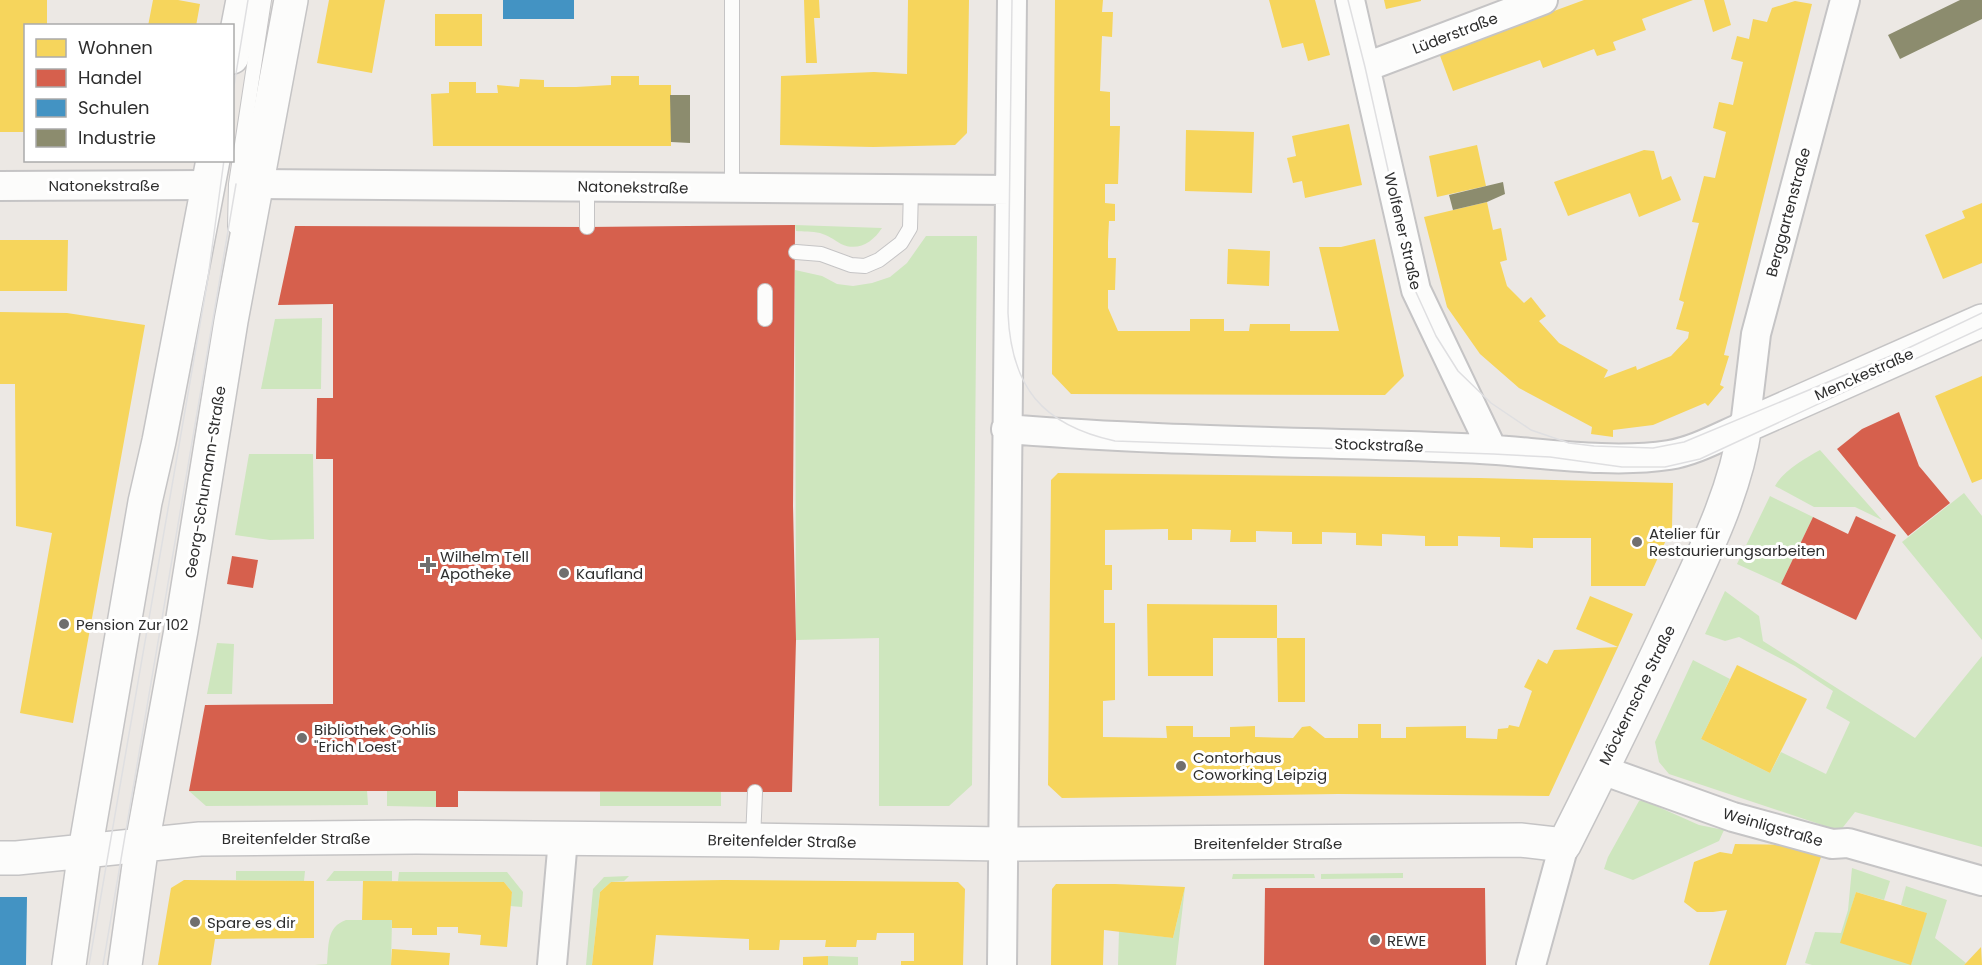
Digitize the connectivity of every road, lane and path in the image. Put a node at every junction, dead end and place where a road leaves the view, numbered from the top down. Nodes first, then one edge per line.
1 (243, 0) edge
2 (264, 0) edge
3 (291, 0) edge
4 (732, 0) edge
5 (1012, 0) edge
6 (1350, 0) edge
7 (1543, 0) edge
8 (1845, 0) edge
9 (234, 47) edge
10 (1366, 67) junction
11 (234, 153) edge
12 (232, 162) edge
13 (229, 178) edge
14 (0, 186) edge
15 (587, 186) junction
16 (732, 188) junction
17 (911, 189) junction
18 (1010, 190) junction
19 (587, 227) dead end
20 (796, 252) dead end
21 (765, 291) dead end
22 (765, 319) dead end
23 (1982, 321) edge
24 (1746, 426) junction
25 (1006, 429) junction
26 (1492, 449) junction
27 (1602, 770) junction
28 (755, 792) dead end
29 (563, 839) junction
30 (753, 840) junction
31 (141, 844) junction
32 (1003, 844) junction
33 (1564, 845) junction
34 (85, 851) junction
35 (0, 858) edge
36 (1982, 881) edge
37 (69, 965) edge
38 (125, 965) edge
39 (552, 965) edge
40 (1002, 965) edge
41 (1531, 965) edge

1 - 9 main road
2 - 11 lane
3 - 13 main road, Georg-Schumann-Straße
4 - 16 lane
5 - 18 street
6 - 10 street, Wolfener Straße
7 - 10 street, Lüderstraße
8 - 24 street, Berggartenstraße
10 - 26 street, Wolfener Straße
12 - 13 lane
13 - 14 street, Natonekstraße
13 - 15 street, Natonekstraße
13 - 31 main road, Georg-Schumann-Straße
13 - 34 main road, Georg-Schumann-Straße
15 - 16 street, Natonekstraße
15 - 19 lane
16 - 17 street, Natonekstraße
17 - 18 street, Natonekstraße
17 - 20 lane
18 - 25 street
21 - 22 lane
23 - 24 main road, Menckestraße
24 - 26 street, Stockstraße
24 - 27 main road, Möckernsche Straße
25 - 26 street, Stockstraße
25 - 32 street
27 - 33 main road, Möckernsche Straße
27 - 36 street, Weinligstraße
28 - 30 lane
29 - 30 main road, Breitenfelder Straße
29 - 31 main road, Breitenfelder Straße
29 - 39 street
30 - 32 main road, Breitenfelder Straße
31 - 34 main road, Breitenfelder Straße
31 - 38 main road, Georg-Schumann-Straße
32 - 33 main road, Breitenfelder Straße
32 - 40 street
33 - 41 street, Möckernsche Straße
34 - 35 main road, Breitenfelder Straße
34 - 37 main road, Georg-Schumann-Straße

